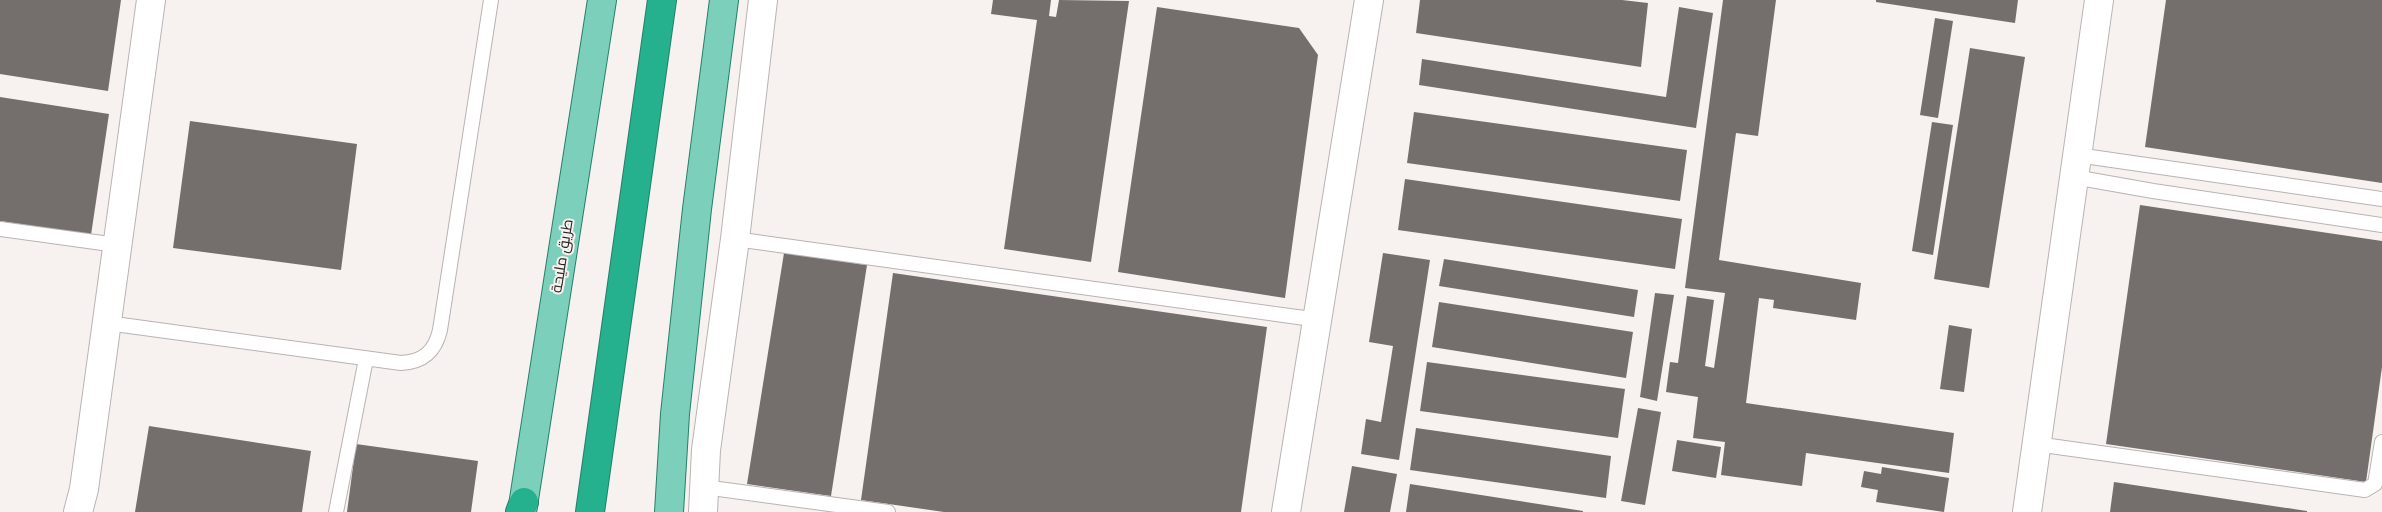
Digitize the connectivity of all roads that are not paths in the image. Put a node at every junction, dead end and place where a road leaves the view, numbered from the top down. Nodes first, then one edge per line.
1 (151, 0) edge
2 (491, 0) edge
3 (602, 0) edge
4 (662, 0) edge
5 (724, 0) edge
6 (763, 0) edge
7 (1369, 0) edge
8 (2099, 0) edge
9 (2076, 166) junction
10 (2382, 199) edge
11 (2382, 225) edge
12 (0, 229) edge
13 (735, 239) junction
14 (117, 245) junction
15 (1319, 320) junction
16 (107, 323) junction
17 (366, 358) junction
18 (2382, 442) edge
19 (2036, 444) junction
20 (704, 499) edge
21 (522, 509) edge
22 (78, 512) edge
23 (336, 512) edge
24 (590, 512) edge
25 (669, 512) edge
26 (888, 512) edge
27 (1286, 512) edge
28 (2026, 512) edge

1 - 14 street
2 - 17 lane
3 - 21 main road, طريق مليحة
4 - 24 highway
5 - 25 main road
6 - 13 street
7 - 15 street
8 - 9 street
9 - 10 lane
9 - 11 lane
9 - 19 street
12 - 14 lane
13 - 15 lane
13 - 20 street
14 - 16 street
15 - 27 street
16 - 17 lane
16 - 22 street
17 - 23 lane
18 - 19 lane
19 - 28 street
20 - 26 lane

